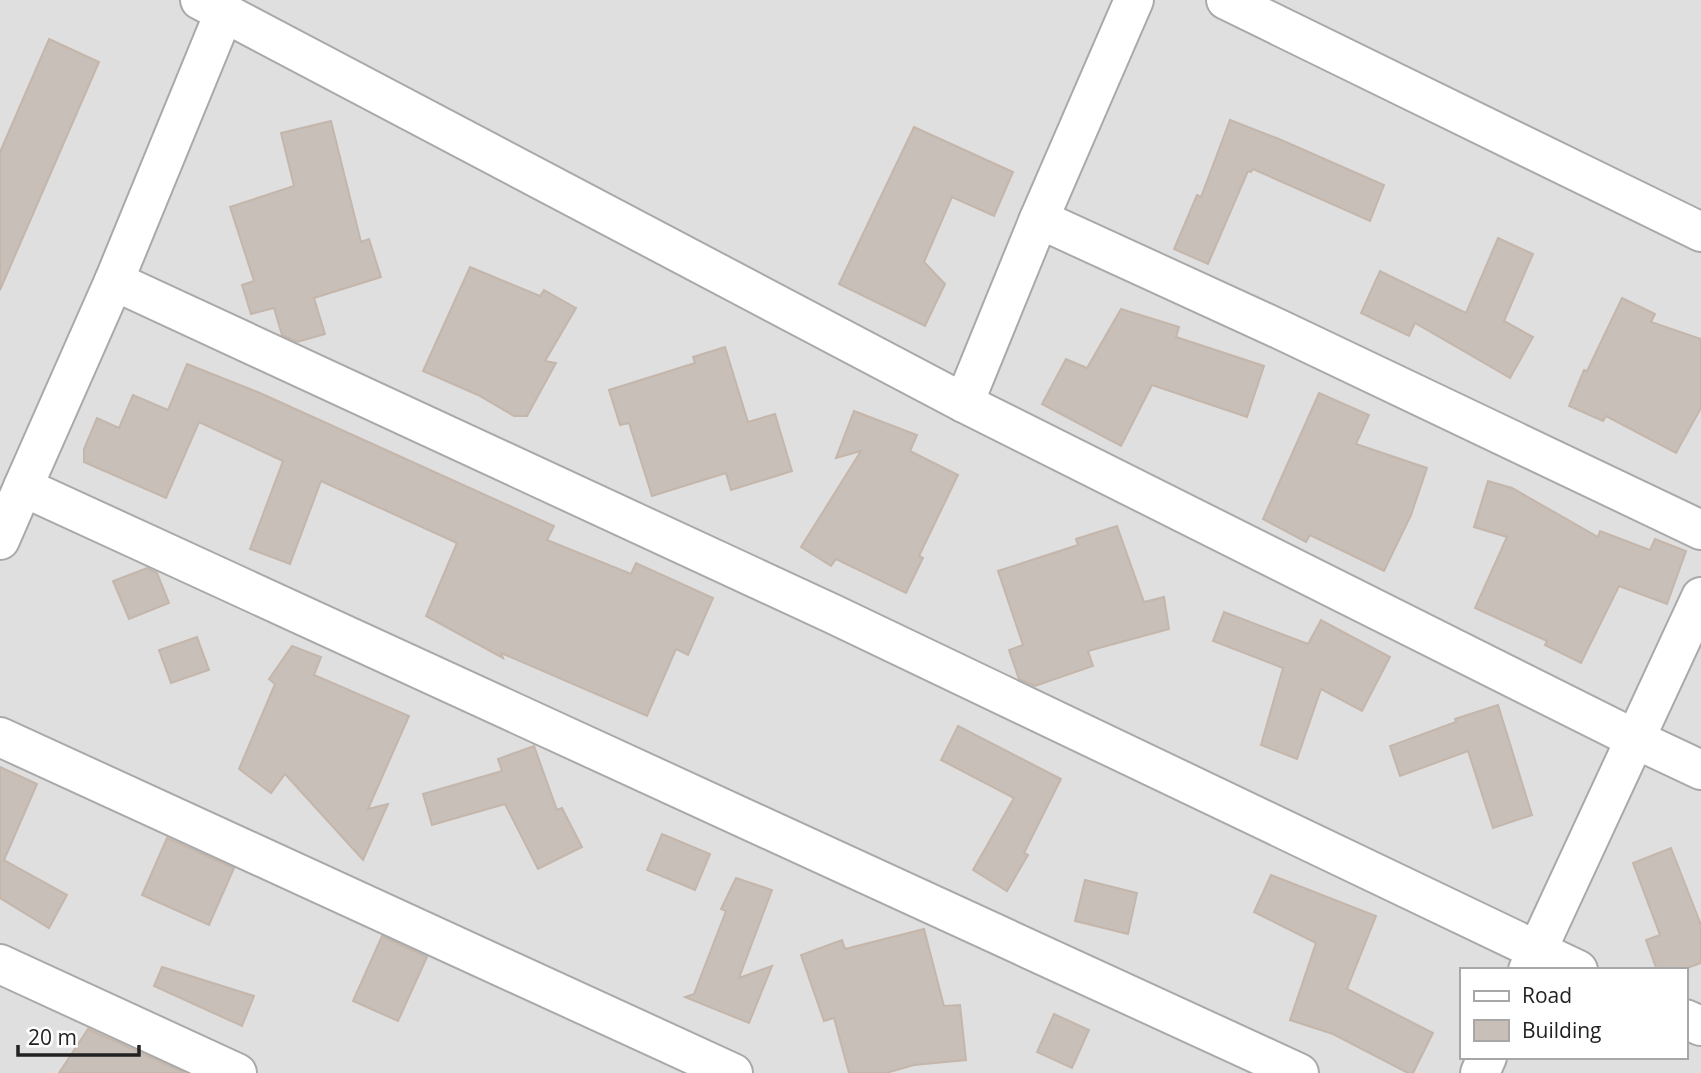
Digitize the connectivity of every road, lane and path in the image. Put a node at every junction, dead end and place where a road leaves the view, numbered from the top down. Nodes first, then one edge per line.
1 (1134, 0) edge
2 (1226, 0) edge
3 (212, 7) edge
4 (1039, 219) junction
5 (1701, 232) edge
6 (114, 281) junction
7 (964, 403) junction
8 (23, 487) junction
9 (1701, 530) edge
10 (0, 540) edge
11 (1701, 597) edge
12 (0, 737) edge
13 (1635, 739) junction
14 (1701, 770) edge
15 (1532, 960) edge
16 (0, 964) edge
17 (1569, 968) edge
18 (237, 1073) edge
19 (733, 1073) edge
20 (1299, 1073) edge

1 - 4 street
2 - 5 street
3 - 6 street
3 - 7 street
4 - 7 street
4 - 9 street
6 - 8 street
6 - 15 street
7 - 13 street
8 - 10 street
8 - 20 street
11 - 13 street
12 - 19 street
13 - 14 street
13 - 15 street
15 - 17 street
16 - 18 street

